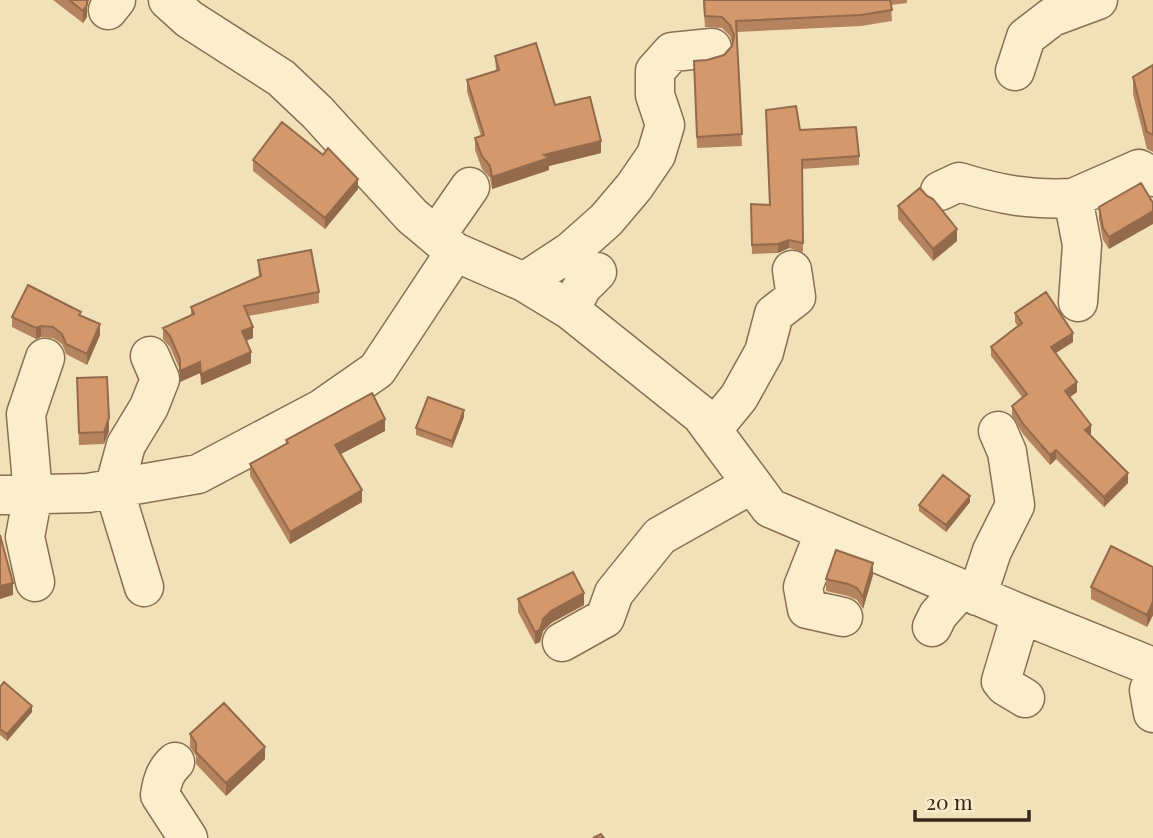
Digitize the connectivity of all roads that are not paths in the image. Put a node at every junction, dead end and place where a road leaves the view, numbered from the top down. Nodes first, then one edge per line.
1 (1098, 0) edge
2 (187, 6) edge
3 (712, 48) dead end
4 (1015, 71) dead end
5 (1153, 177) edge
6 (470, 187) dead end
7 (940, 191) dead end
8 (1073, 198) junction
9 (445, 244) junction
10 (792, 270) dead end
11 (597, 272) dead end
12 (524, 282) junction
13 (1078, 302) dead end
14 (570, 310) junction
15 (150, 356) dead end
16 (45, 358) dead end
17 (712, 430) junction
18 (998, 431) dead end
19 (752, 484) junction
20 (114, 489) junction
21 (16, 494) edge
22 (825, 531) junction
23 (35, 582) dead end
24 (144, 587) dead end
25 (969, 592) junction
26 (1021, 614) junction
27 (843, 617) dead end
28 (932, 627) dead end
29 (562, 642) dead end
30 (1153, 667) edge
31 (1153, 680) edge
32 (1025, 698) dead end
33 (1153, 713) edge
34 (175, 762) dead end
35 (188, 838) edge

1 - 4 street
2 - 9 street
3 - 12 street
5 - 8 street
6 - 9 street
7 - 8 street
8 - 13 street
9 - 12 street
9 - 20 street
10 - 17 street
11 - 14 street
12 - 14 street
14 - 17 street
15 - 20 street
16 - 21 street
17 - 19 street
18 - 25 street
19 - 22 street
19 - 29 street
20 - 21 street
20 - 24 street
21 - 23 street
22 - 25 street
22 - 27 street
25 - 26 street
25 - 28 street
26 - 30 street
26 - 32 street
31 - 33 street
34 - 35 street

